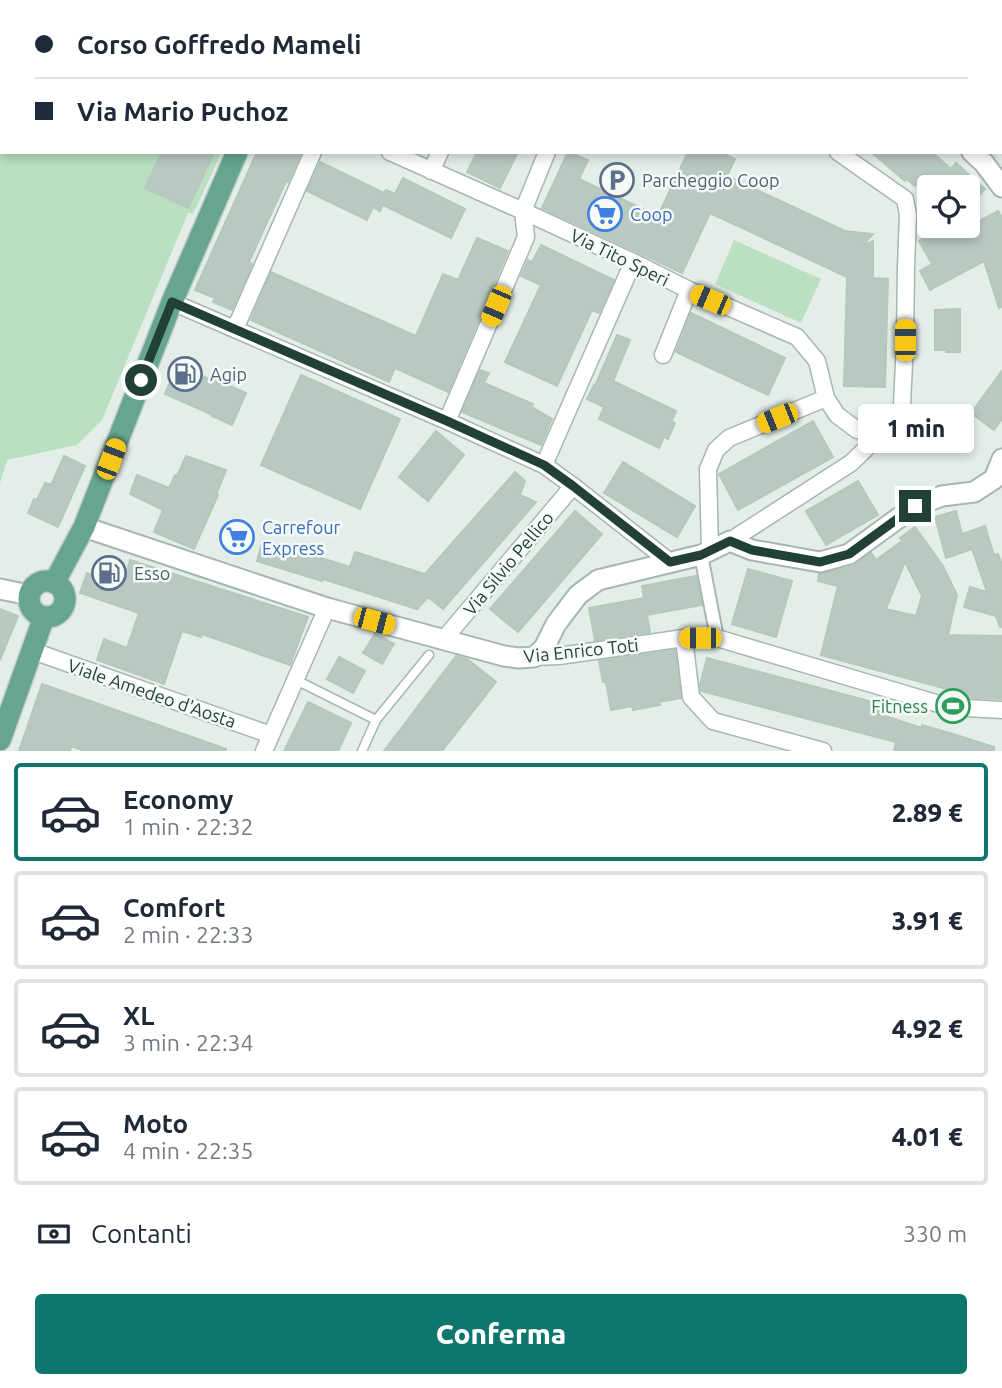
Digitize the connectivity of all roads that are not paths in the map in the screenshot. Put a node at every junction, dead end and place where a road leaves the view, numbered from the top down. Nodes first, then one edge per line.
1 (236, 154) edge
2 (312, 154) edge
3 (394, 154) edge
4 (439, 154) edge
5 (546, 154) edge
6 (841, 154) edge
7 (974, 154) edge
8 (432, 171) junction
9 (1002, 187) edge
10 (523, 211) junction
11 (632, 262) junction
12 (689, 290) junction
13 (172, 302) junction
14 (235, 329) junction
15 (663, 355) dead end
16 (826, 398) junction
17 (447, 421) junction
18 (883, 432) junction
19 (1002, 459) edge
20 (544, 465) junction
21 (573, 486) junction
22 (84, 527) junction
23 (730, 541) junction
24 (706, 554) junction
25 (670, 562) junction
26 (54, 583) junction
27 (0, 589) edge
28 (29, 595) junction
29 (327, 608) junction
30 (44, 617) junction
31 (684, 638) junction
32 (717, 638) junction
33 (444, 639) junction
34 (33, 651) junction
35 (429, 655) dead end
36 (534, 657) junction
37 (296, 680) junction
38 (1002, 710) edge
39 (376, 719) junction
40 (271, 735) junction
41 (0, 740) edge
42 (264, 751) edge
43 (362, 751) edge
44 (823, 751) edge

1 - 13 main road
2 - 14 street
3 - 8 street, Via Tito Speri
4 - 8 street
5 - 10 street
6 - 18 street
7 - 9 street
8 - 10 street, Via Tito Speri
10 - 11 street, Via Tito Speri
10 - 17 street
11 - 12 street, Via Tito Speri
11 - 20 street
12 - 15 street
12 - 16 street, Via Tito Speri
13 - 14 street
13 - 22 main road
14 - 17 street
16 - 18 street, Via Tito Speri
16 - 24 street
17 - 20 street
18 - 23 street
19 - 23 street
20 - 21 street
21 - 25 street
21 - 33 street, Via Silvio Pellico
22 - 26 main road
22 - 29 street, Via Enrico Toti
23 - 24 street
24 - 25 street
24 - 32 street
25 - 36 street
26 - 28 main road
26 - 30 main road
27 - 28 street
28 - 30 main road
29 - 33 street, Via Enrico Toti
29 - 37 street
30 - 34 main road
31 - 32 street, Via Enrico Toti
31 - 36 street, Via Enrico Toti
31 - 44 street
32 - 38 street, Via Enrico Toti
33 - 36 street, Via Enrico Toti
34 - 40 street, Viale Amedeo d'Aosta
34 - 41 main road
35 - 39 lane
37 - 39 lane
37 - 40 street
39 - 43 lane
40 - 42 street

